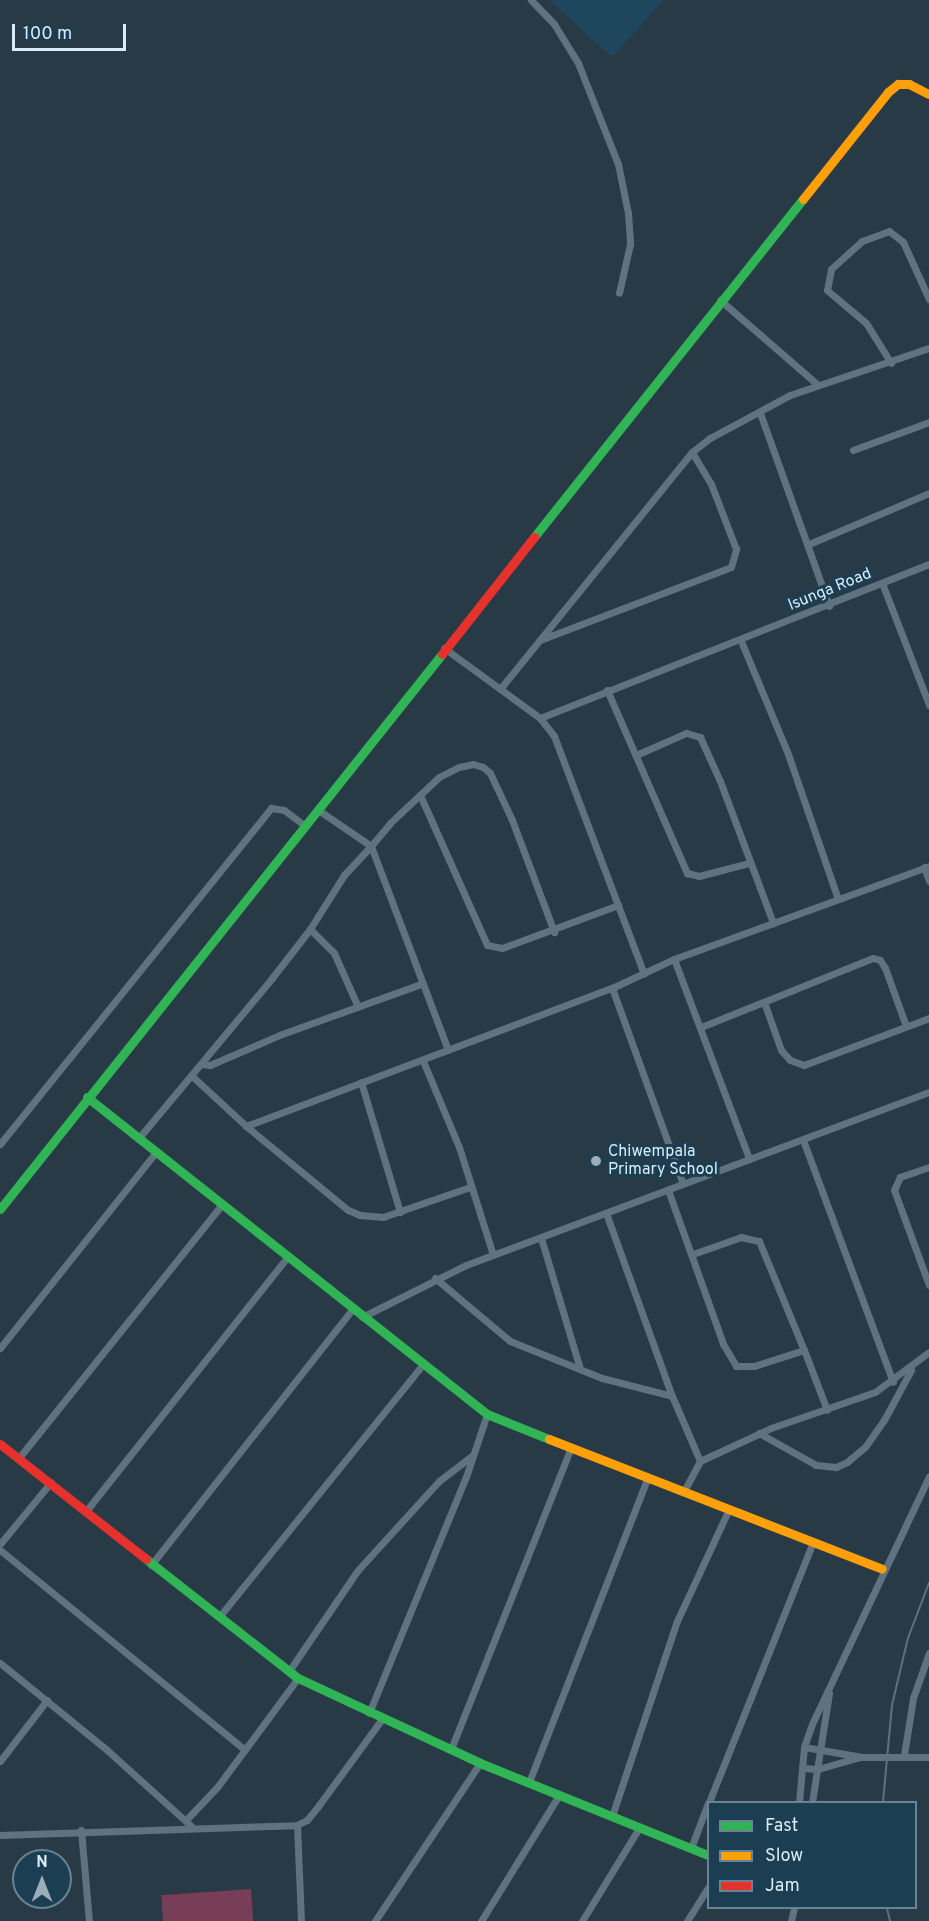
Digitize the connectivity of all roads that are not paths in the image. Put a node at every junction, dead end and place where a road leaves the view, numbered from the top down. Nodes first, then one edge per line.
1 (531, 0) edge
2 (929, 93) edge
3 (619, 294) dead end
4 (929, 299) edge
5 (720, 300) junction
6 (929, 348) edge
7 (891, 363) junction
8 (817, 384) junction
9 (760, 413) junction
10 (929, 422) edge
11 (853, 450) dead end
12 (692, 452) junction
13 (929, 493) edge
14 (809, 544) junction
15 (929, 564) edge
16 (882, 583) junction
17 (828, 606) junction
18 (540, 640) junction
19 (741, 640) junction
20 (444, 648) junction
21 (500, 689) junction
22 (607, 690) junction
23 (929, 705) edge
24 (540, 718) junction
25 (636, 755) junction
26 (420, 795) junction
27 (317, 809) junction
28 (304, 825) junction
29 (371, 846) junction
30 (749, 863) junction
31 (926, 867) edge
32 (929, 881) edge
33 (838, 899) junction
34 (618, 905) junction
35 (773, 923) junction
36 (310, 929) junction
37 (554, 932) junction
38 (674, 959) junction
39 (644, 974) junction
40 (421, 984) junction
41 (612, 988) junction
42 (764, 1002) junction
43 (358, 1007) junction
44 (929, 1018) edge
45 (906, 1026) junction
46 (701, 1027) junction
47 (448, 1050) junction
48 (423, 1061) junction
49 (202, 1064) junction
50 (192, 1076) junction
51 (361, 1082) junction
52 (929, 1092) edge
53 (87, 1097) junction
54 (246, 1126) junction
55 (138, 1139) junction
56 (802, 1140) junction
57 (0, 1144) edge
58 (156, 1152) junction
59 (749, 1159) junction
60 (929, 1167) edge
61 (683, 1184) junction
62 (470, 1187) junction
63 (668, 1190) junction
64 (222, 1204) junction
65 (0, 1209) edge
66 (400, 1212) junction
67 (606, 1213) junction
68 (541, 1238) junction
69 (693, 1254) junction
70 (493, 1255) junction
71 (287, 1257) junction
72 (435, 1278) junction
73 (929, 1285) edge
74 (352, 1310) junction
75 (362, 1317) junction
76 (0, 1348) edge
77 (804, 1350) junction
78 (929, 1352) edge
79 (423, 1365) junction
80 (912, 1368) junction
81 (580, 1369) junction
82 (893, 1382) junction
83 (672, 1396) junction
84 (827, 1410) junction
85 (487, 1414) junction
86 (759, 1433) junction
87 (0, 1444) edge
88 (571, 1447) junction
89 (473, 1455) junction
90 (18, 1459) junction
91 (700, 1461) junction
92 (929, 1476) edge
93 (648, 1477) junction
94 (51, 1482) junction
95 (684, 1491) junction
96 (729, 1509) junction
97 (86, 1511) junction
98 (0, 1530) edge
99 (7, 1535) junction
100 (813, 1542) junction
101 (0, 1544) edge
102 (0, 1550) edge
103 (151, 1564) junction
104 (882, 1569) junction
105 (219, 1617) junction
106 (929, 1653) edge
107 (0, 1663) edge
108 (289, 1671) junction
109 (298, 1678) junction
110 (829, 1690) junction
111 (47, 1701) junction
112 (369, 1713) junction
113 (382, 1719) junction
114 (804, 1747) junction
115 (821, 1748) junction
116 (451, 1749) junction
117 (245, 1750) junction
118 (904, 1755) junction
119 (929, 1756) edge
120 (862, 1757) junction
121 (0, 1761) edge
122 (480, 1763) junction
123 (802, 1768) junction
124 (818, 1769) junction
125 (529, 1782) junction
126 (559, 1795) junction
127 (710, 1801) edge
128 (800, 1801) edge
129 (812, 1801) edge
130 (707, 1808) edge
131 (612, 1816) junction
132 (188, 1823) junction
133 (297, 1825) junction
134 (639, 1828) junction
135 (81, 1830) junction
136 (0, 1835) edge
137 (691, 1848) junction
138 (707, 1855) edge
139 (707, 1889) edge
140 (89, 1921) edge
141 (301, 1921) edge
142 (375, 1921) edge
143 (481, 1921) edge
144 (582, 1921) edge
145 (687, 1921) edge

1 - 3 street
2 - 5 street
4 - 7 street
5 - 8 street
5 - 20 street
6 - 7 street
7 - 8 street
8 - 9 street
9 - 12 street
9 - 14 street
10 - 11 street
12 - 18 street
12 - 18 street
13 - 14 street
14 - 17 street
15 - 16 street, Isunga Road
16 - 17 street, Isunga Road
16 - 23 street
17 - 19 street, Isunga Road
18 - 21 street
19 - 22 street, Isunga Road
19 - 33 street
20 - 21 street
20 - 27 street
21 - 24 street
22 - 24 street, Isunga Road
22 - 25 street
24 - 34 street
25 - 30 street
25 - 30 street
26 - 29 street
26 - 37 street
26 - 37 street
27 - 28 street
27 - 29 street
28 - 53 street
28 - 57 street
29 - 36 street
29 - 40 street
30 - 35 street
31 - 32 street
31 - 33 street
33 - 35 street
34 - 37 street
34 - 39 street
35 - 38 street
36 - 43 street
36 - 49 street
38 - 39 street
38 - 46 street
39 - 41 street
40 - 43 street
40 - 47 street
41 - 47 street
41 - 61 street
42 - 45 street
42 - 45 street
42 - 46 street
43 - 49 street
44 - 45 street
46 - 59 street
47 - 48 street
48 - 51 street
48 - 62 street
49 - 50 street
50 - 54 street
50 - 55 street
51 - 54 street
51 - 66 street
52 - 56 street
53 - 55 street
53 - 65 street
54 - 66 street
55 - 58 street
56 - 59 street
56 - 82 street
58 - 64 street
58 - 76 street
59 - 61 street
60 - 73 street
61 - 63 street
62 - 66 street
62 - 70 street
63 - 67 street
63 - 69 street
64 - 71 street
64 - 90 street
67 - 68 street
67 - 83 street
68 - 70 street
68 - 81 street
69 - 77 street
69 - 77 street
70 - 72 street
71 - 74 street
71 - 97 street
72 - 75 street
72 - 81 street
74 - 75 street
74 - 103 street
75 - 79 street
77 - 84 street
78 - 80 street
79 - 85 street
79 - 105 street
80 - 82 street
80 - 86 street
81 - 83 street
82 - 84 street
83 - 91 street
84 - 86 street
85 - 88 street
85 - 89 street
86 - 91 street
87 - 90 street
88 - 93 street
88 - 116 street
89 - 108 street
89 - 112 street
90 - 94 street
91 - 95 street
92 - 104 street
93 - 95 street
93 - 125 street
94 - 97 street
94 - 99 street
95 - 96 street
96 - 100 street
96 - 131 street
97 - 103 street
98 - 99 street
99 - 101 street
100 - 104 street
100 - 127 street
102 - 117 street
103 - 105 street
104 - 110 street
105 - 108 street
106 - 118 street
107 - 111 street
108 - 109 street
109 - 112 street
109 - 117 street
110 - 114 street
110 - 115 street
111 - 121 street
111 - 132 street
112 - 113 street
113 - 116 street
113 - 133 street
114 - 115 street
114 - 123 street
115 - 120 street
115 - 124 street
116 - 122 street
117 - 132 street
118 - 119 street
118 - 120 street
120 - 124 street
122 - 125 street
122 - 142 street
123 - 124 street
123 - 128 street
124 - 129 street
125 - 126 street
126 - 131 street
126 - 143 street
130 - 137 street
131 - 134 street
132 - 133 street
132 - 135 street
133 - 141 street
134 - 137 street
134 - 144 street
135 - 136 street
135 - 140 street
137 - 138 street
139 - 145 street

